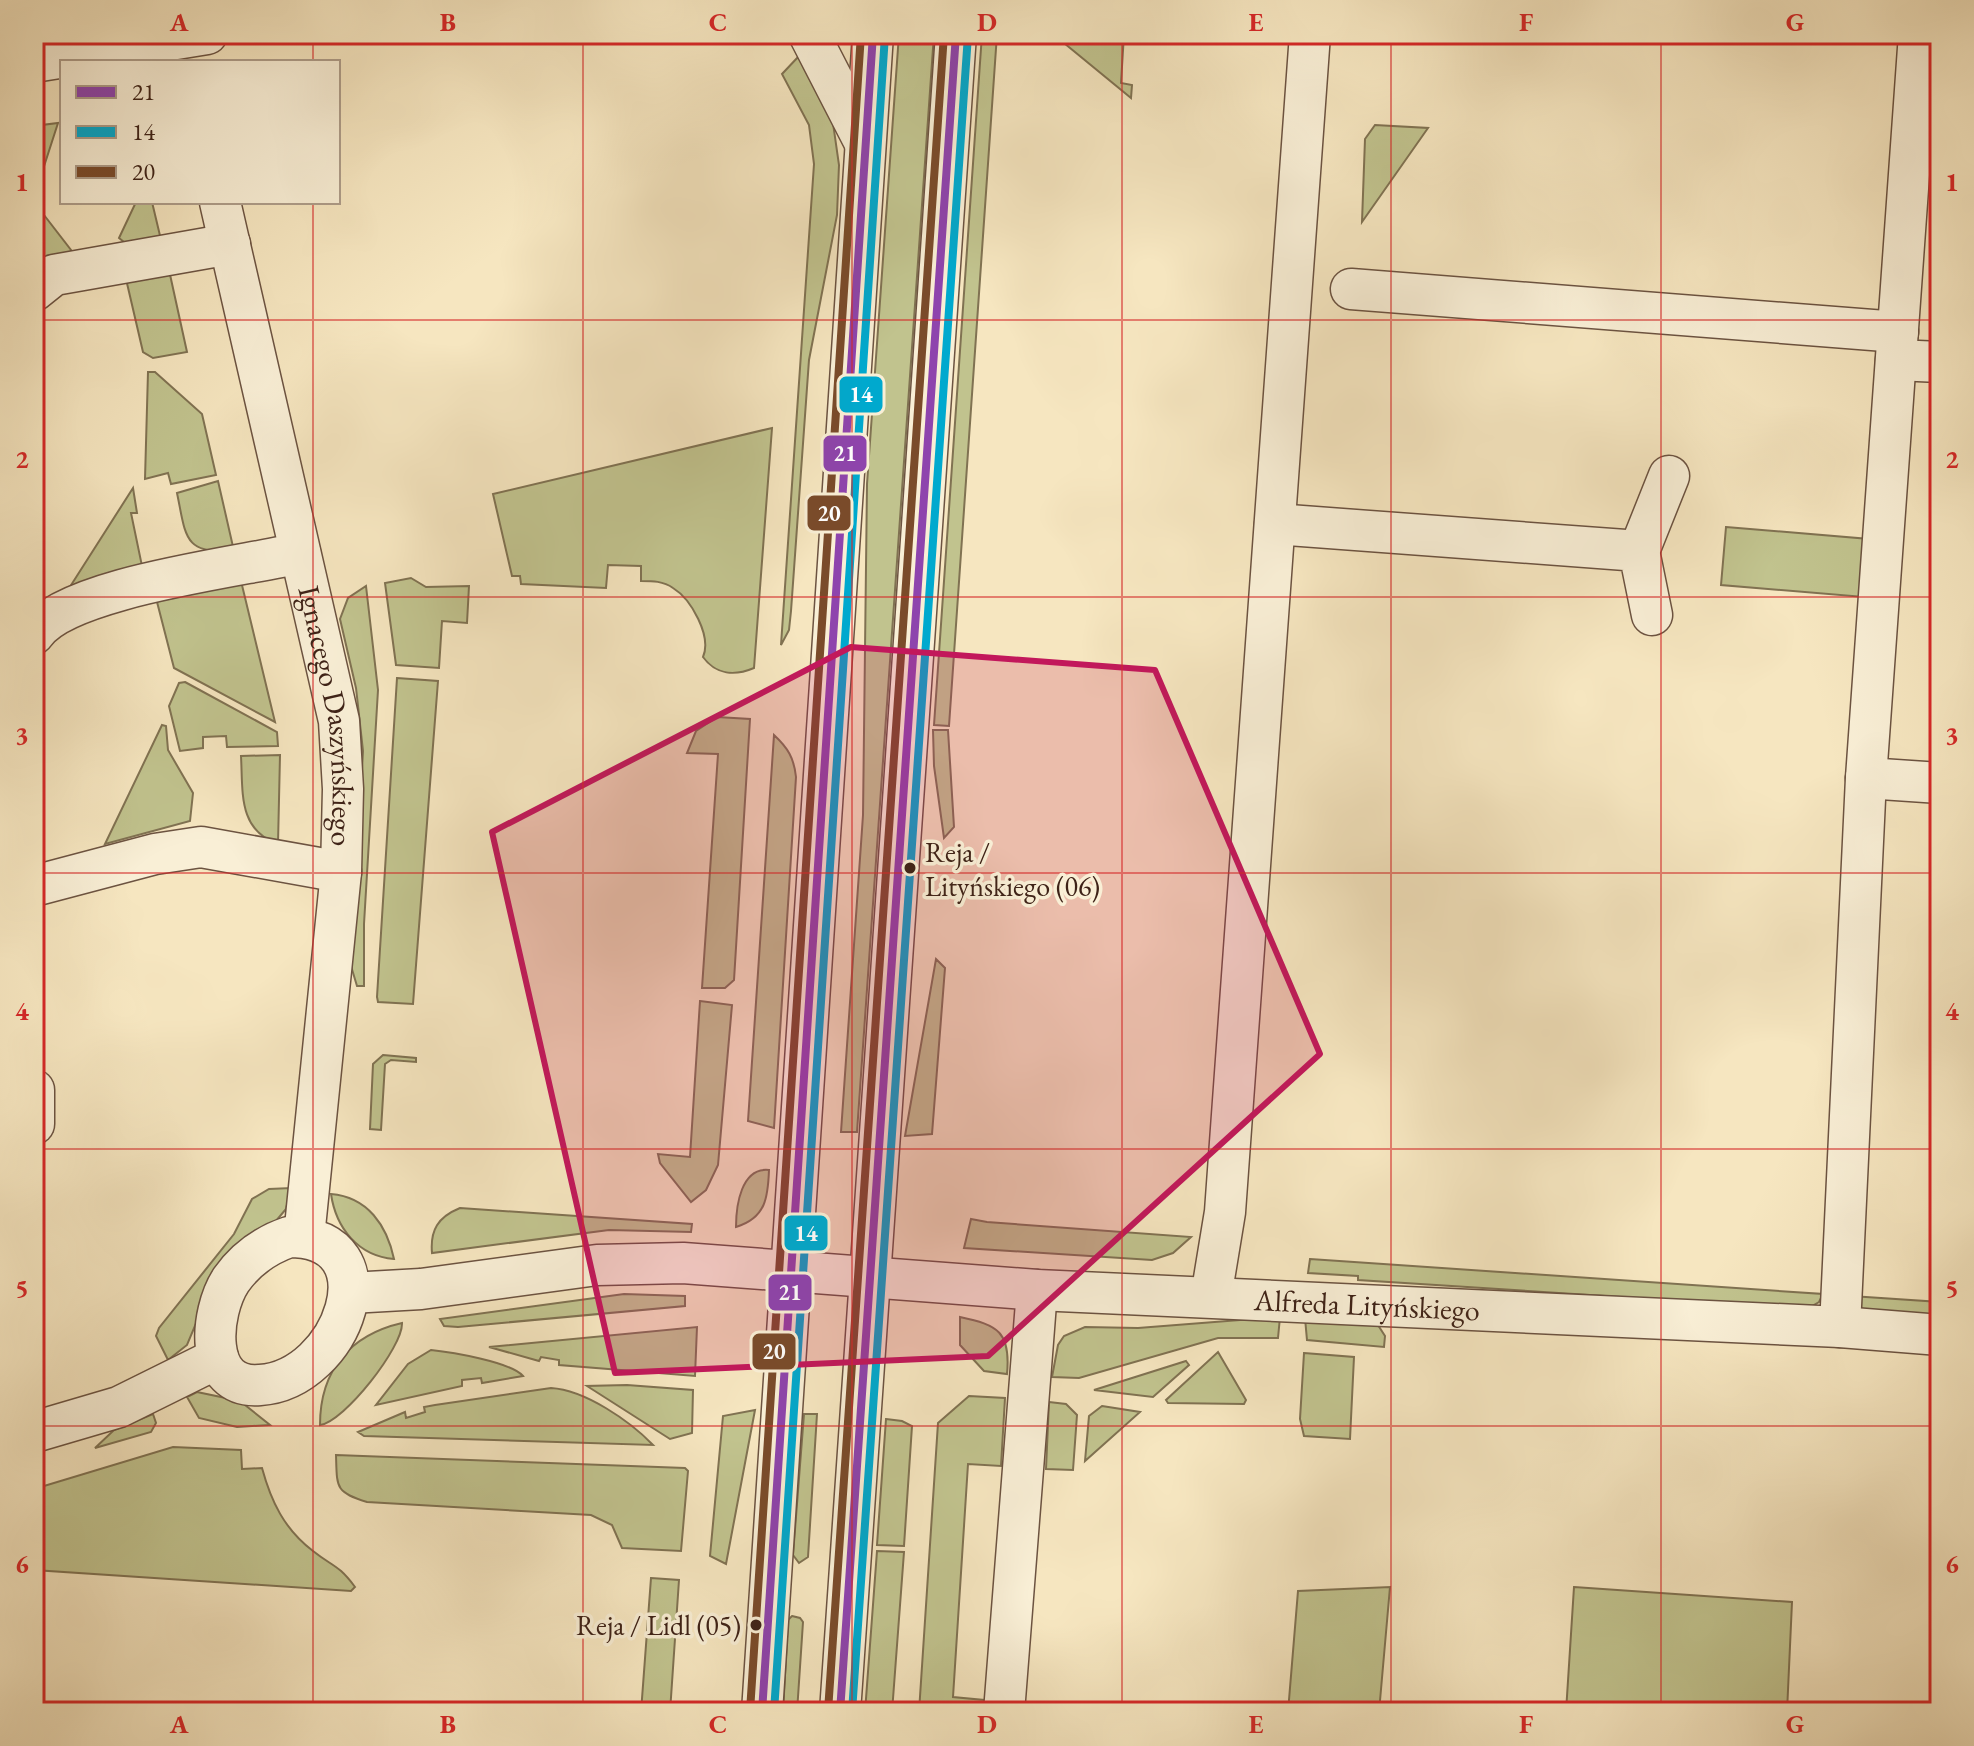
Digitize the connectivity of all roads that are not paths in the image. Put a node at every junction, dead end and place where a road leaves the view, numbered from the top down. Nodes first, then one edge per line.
1 (809, 34) edge
2 (873, 34) edge
3 (956, 34) edge
4 (1310, 34) edge
5 (1919, 34) edge
6 (193, 45) edge
7 (34, 62) edge
8 (864, 141) junction
9 (220, 204) edge
10 (230, 244) junction
11 (1351, 289) dead end
12 (34, 291) edge
13 (1897, 346) junction
14 (1940, 362) edge
15 (1669, 476) dead end
16 (1275, 524) junction
17 (1639, 551) junction
18 (300, 553) junction
19 (1652, 615) dead end
20 (34, 634) edge
21 (1866, 778) junction
22 (1940, 783) edge
23 (341, 872) junction
24 (34, 886) edge
25 (34, 1090) edge
26 (34, 1124) edge
27 (304, 1237) junction
28 (793, 1271) junction
29 (868, 1277) junction
30 (1037, 1290) junction
31 (350, 1293) junction
32 (1211, 1297) junction
33 (1840, 1327) junction
34 (1940, 1335) edge
35 (218, 1358) junction
36 (34, 1432) edge
37 (762, 1712) edge
38 (840, 1712) edge
39 (1004, 1712) edge

1 - 8 street
2 - 8 street
3 - 29 street
4 - 16 street
5 - 13 street
6 - 7 street
8 - 28 street
9 - 10 street, Ignacego Daszyńskiego
10 - 12 street
10 - 18 street, Ignacego Daszyńskiego
11 - 13 street
13 - 14 street
13 - 21 street
15 - 17 street
16 - 17 street
16 - 32 street
17 - 19 street
18 - 20 street
18 - 23 street, Ignacego Daszyńskiego
21 - 22 street
21 - 33 street
23 - 24 street
23 - 27 street, Ignacego Daszyńskiego
25 - 26 street
27 - 31 street
27 - 35 street
28 - 29 street, Alfreda Lityńskiego
28 - 31 street, Alfreda Lityńskiego
28 - 37 street
29 - 30 street, Alfreda Lityńskiego
29 - 38 street
30 - 32 street, Alfreda Lityńskiego
30 - 39 street
31 - 35 street
32 - 33 street, Alfreda Lityńskiego
33 - 34 street, Alfreda Lityńskiego
35 - 36 street

